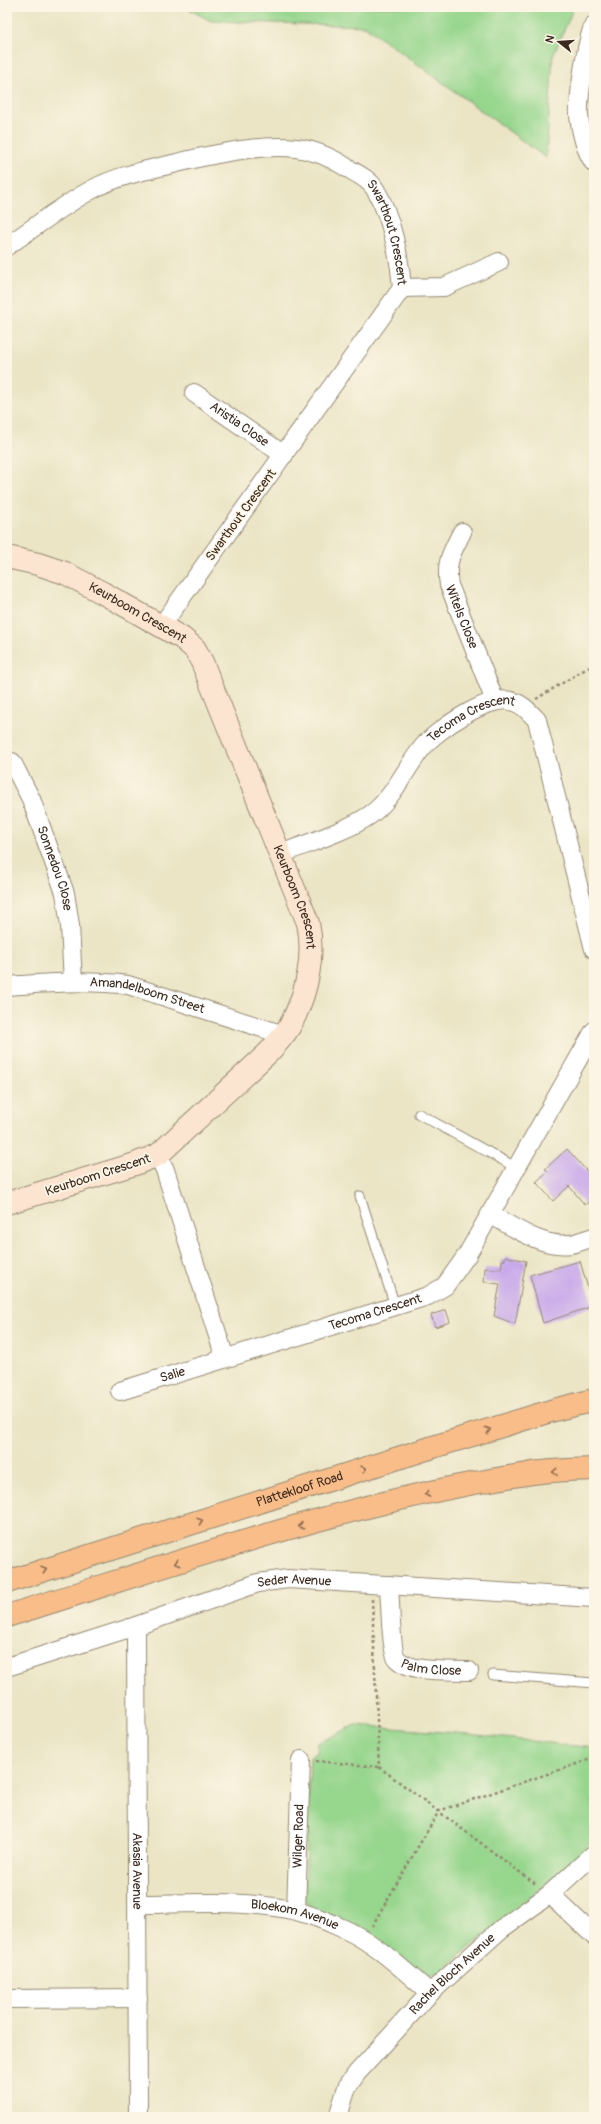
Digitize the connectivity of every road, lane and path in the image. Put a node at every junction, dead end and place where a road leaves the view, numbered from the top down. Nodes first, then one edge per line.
1 (594, 25) edge
2 (594, 163) edge
3 (7, 246) edge
4 (499, 262) dead end
5 (402, 288) junction
6 (194, 393) dead end
7 (284, 455) junction
8 (462, 532) dead end
9 (7, 558) edge
10 (162, 625) junction
11 (594, 664) edge
12 (495, 701) junction
13 (524, 706) junction
14 (12, 762) dead end
15 (281, 854) junction
16 (594, 949) edge
17 (73, 982) junction
18 (7, 986) edge
19 (594, 1031) edge
20 (284, 1035) junction
21 (419, 1114) dead end
22 (158, 1155) junction
23 (517, 1168) junction
24 (360, 1196) dead end
25 (7, 1203) edge
26 (491, 1215) junction
27 (594, 1237) edge
28 (395, 1306) junction
29 (225, 1358) junction
30 (120, 1391) dead end
31 (594, 1400) edge
32 (594, 1469) edge
33 (7, 1582) edge
34 (371, 1584) junction
35 (389, 1585) junction
36 (594, 1598) edge
37 (7, 1616) edge
38 (136, 1626) junction
39 (7, 1667) edge
40 (469, 1670) dead end
41 (493, 1674) dead end
42 (594, 1683) edge
43 (594, 1758) edge
44 (301, 1760) joint
45 (379, 1767) junction
46 (439, 1811) junction
47 (594, 1854) edge
48 (550, 1894) junction
49 (138, 1904) junction
50 (296, 1911) junction
51 (594, 1936) edge
52 (363, 1940) junction
53 (430, 1993) junction
54 (138, 1998) junction
55 (7, 1999) edge
56 (138, 2117) edge
57 (338, 2117) edge

1 - 2 street
3 - 5 street, Swarthout Crescent
4 - 5 street
5 - 7 street, Swarthout Crescent
6 - 7 street, Aristia Close
7 - 10 street, Swarthout Crescent
8 - 12 street, Witels Close
9 - 10 street, Keurboom Crescent
10 - 15 street, Keurboom Crescent
11 - 13 path
12 - 13 street, Tecoma Crescent
12 - 15 street, Tecoma Crescent
13 - 16 street, Tecoma Crescent
14 - 17 street, Sonnedou Close
15 - 20 street, Keurboom Crescent
17 - 18 street, Amandelboom Street
17 - 20 street, Amandelboom Street
19 - 23 street, Tecoma Crescent
20 - 22 street, Keurboom Crescent
21 - 23 lane
22 - 25 street, Keurboom Crescent
22 - 29 street
23 - 26 street, Tecoma Crescent
24 - 28 lane
26 - 27 street
26 - 28 street, Tecoma Crescent
28 - 29 street, Tecoma Crescent
29 - 30 street, Salie
33 -> 31 main road, Plattekloof Road
32 -> 37 main road
34 - 35 street, Seder Avenue
34 - 38 street, Seder Avenue
34 - 45 path
35 - 36 street, Seder Avenue
35 - 40 street, Palm Close
38 - 39 street, Seder Avenue
38 - 49 street, Akasia Avenue
41 - 42 lane
43 - 46 path
44 - 45 path
44 - 50 street, Wilger Road
45 - 46 path
46 - 48 path
46 - 52 path
47 - 48 street, Rachel Bloch Avenue
48 - 51 street
48 - 53 street, Rachel Bloch Avenue
49 - 50 street, Bloekom Avenue
49 - 54 street, Akasia Avenue
50 - 52 street, Bloekom Avenue
52 - 53 street, Bloekom Avenue
53 - 57 street, Rachel Bloch Avenue
54 - 55 street
54 - 56 street, Akasia Avenue

